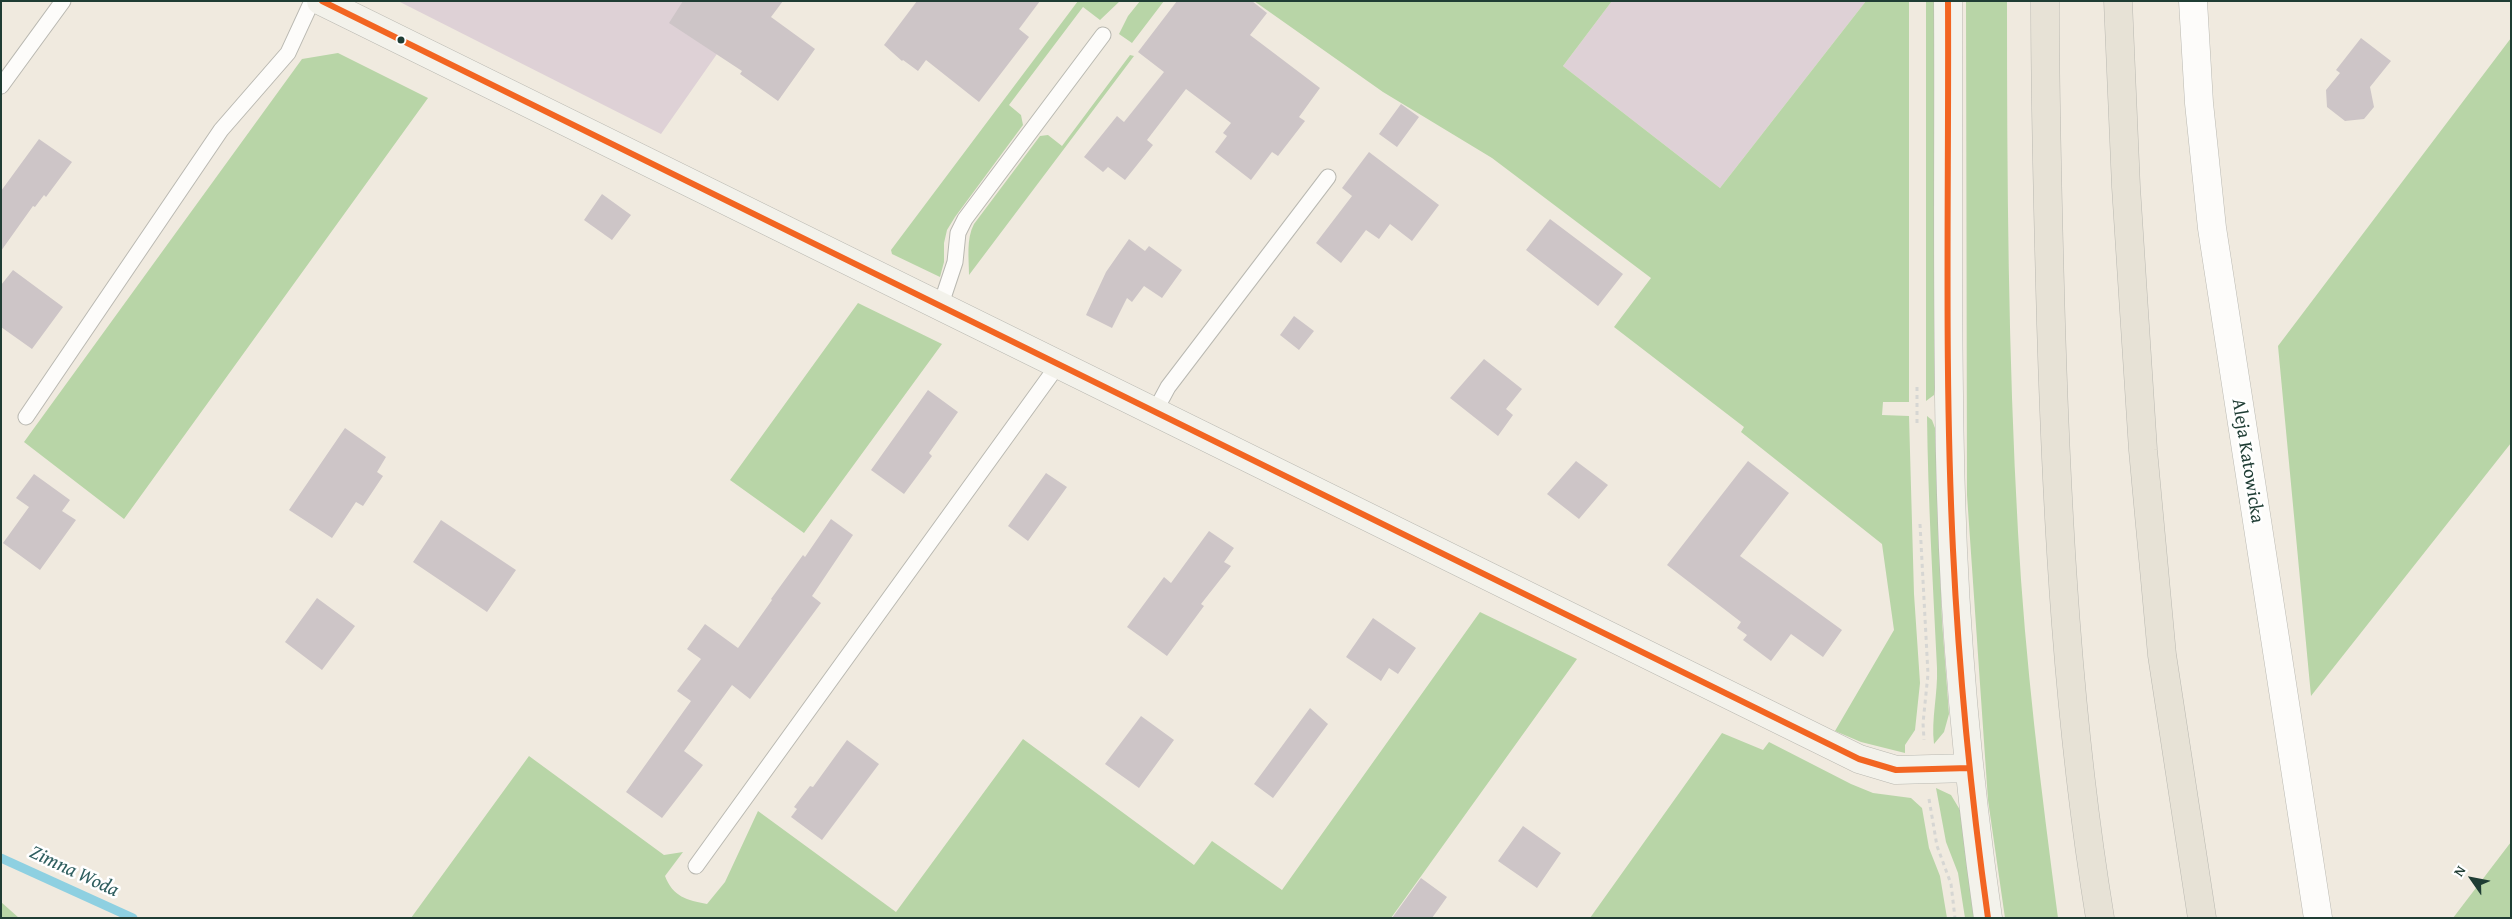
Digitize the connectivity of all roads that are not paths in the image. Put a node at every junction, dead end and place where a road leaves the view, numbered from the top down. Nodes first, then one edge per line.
1 (63, 1) edge
2 (312, 1) edge
3 (320, 1) edge
4 (1948, 1) edge
5 (2045, 1) edge
6 (2118, 1) edge
7 (2193, 1) edge
8 (1103, 35) dead end
9 (1, 86) edge
10 (1328, 177) dead end
11 (940, 307) junction
12 (1058, 365) junction
13 (1154, 413) junction
14 (26, 417) dead end
15 (1969, 768) junction
16 (696, 866) dead end
17 (1988, 918) edge
18 (2100, 918) edge
19 (2202, 918) edge
20 (2318, 918) edge

1 - 9 lane
2 - 14 lane
3 - 11 street
4 - 15 street
5 - 18 highway
6 - 19 highway
7 - 20 street, Aleja Katowicka
8 - 11 lane
10 - 13 lane
11 - 12 street
12 - 13 street
12 - 16 lane
13 - 15 street
15 - 17 street

